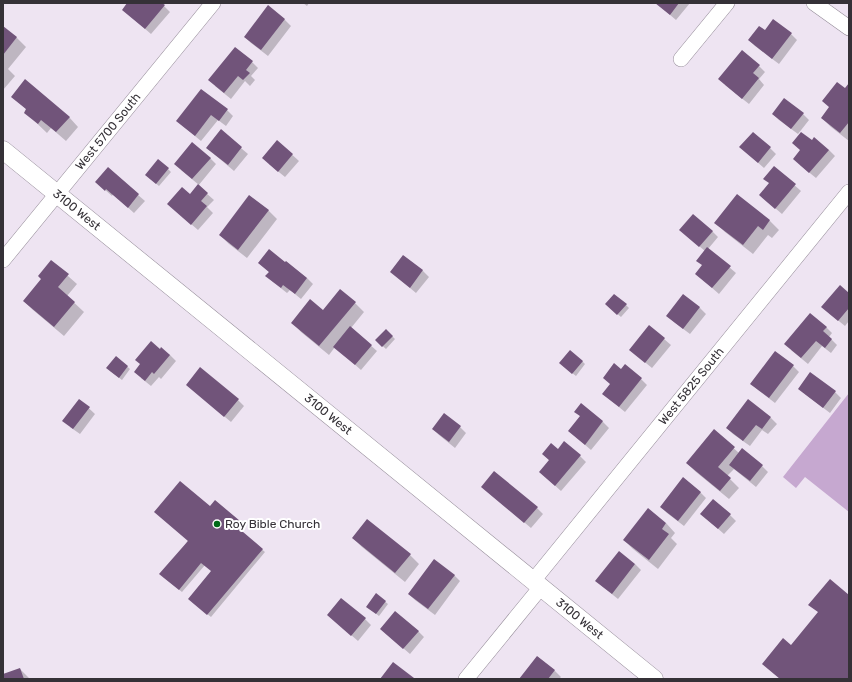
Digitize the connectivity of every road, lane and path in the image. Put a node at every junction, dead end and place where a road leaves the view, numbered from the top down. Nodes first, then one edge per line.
1 (213, 3) edge
2 (727, 3) edge
3 (814, 3) edge
4 (849, 28) edge
5 (682, 59) dead end
6 (3, 150) edge
7 (849, 192) edge
8 (57, 194) junction
9 (3, 260) edge
10 (537, 584) junction
11 (466, 679) edge
12 (654, 679) edge

1 - 8 street, West 5700 South
2 - 5 street
3 - 4 street
6 - 8 street, 3100 West
7 - 10 street, West 5825 South
8 - 9 street, West 5700 South
8 - 10 street, 3100 West
10 - 11 street, West 5825 South
10 - 12 street, 3100 West

